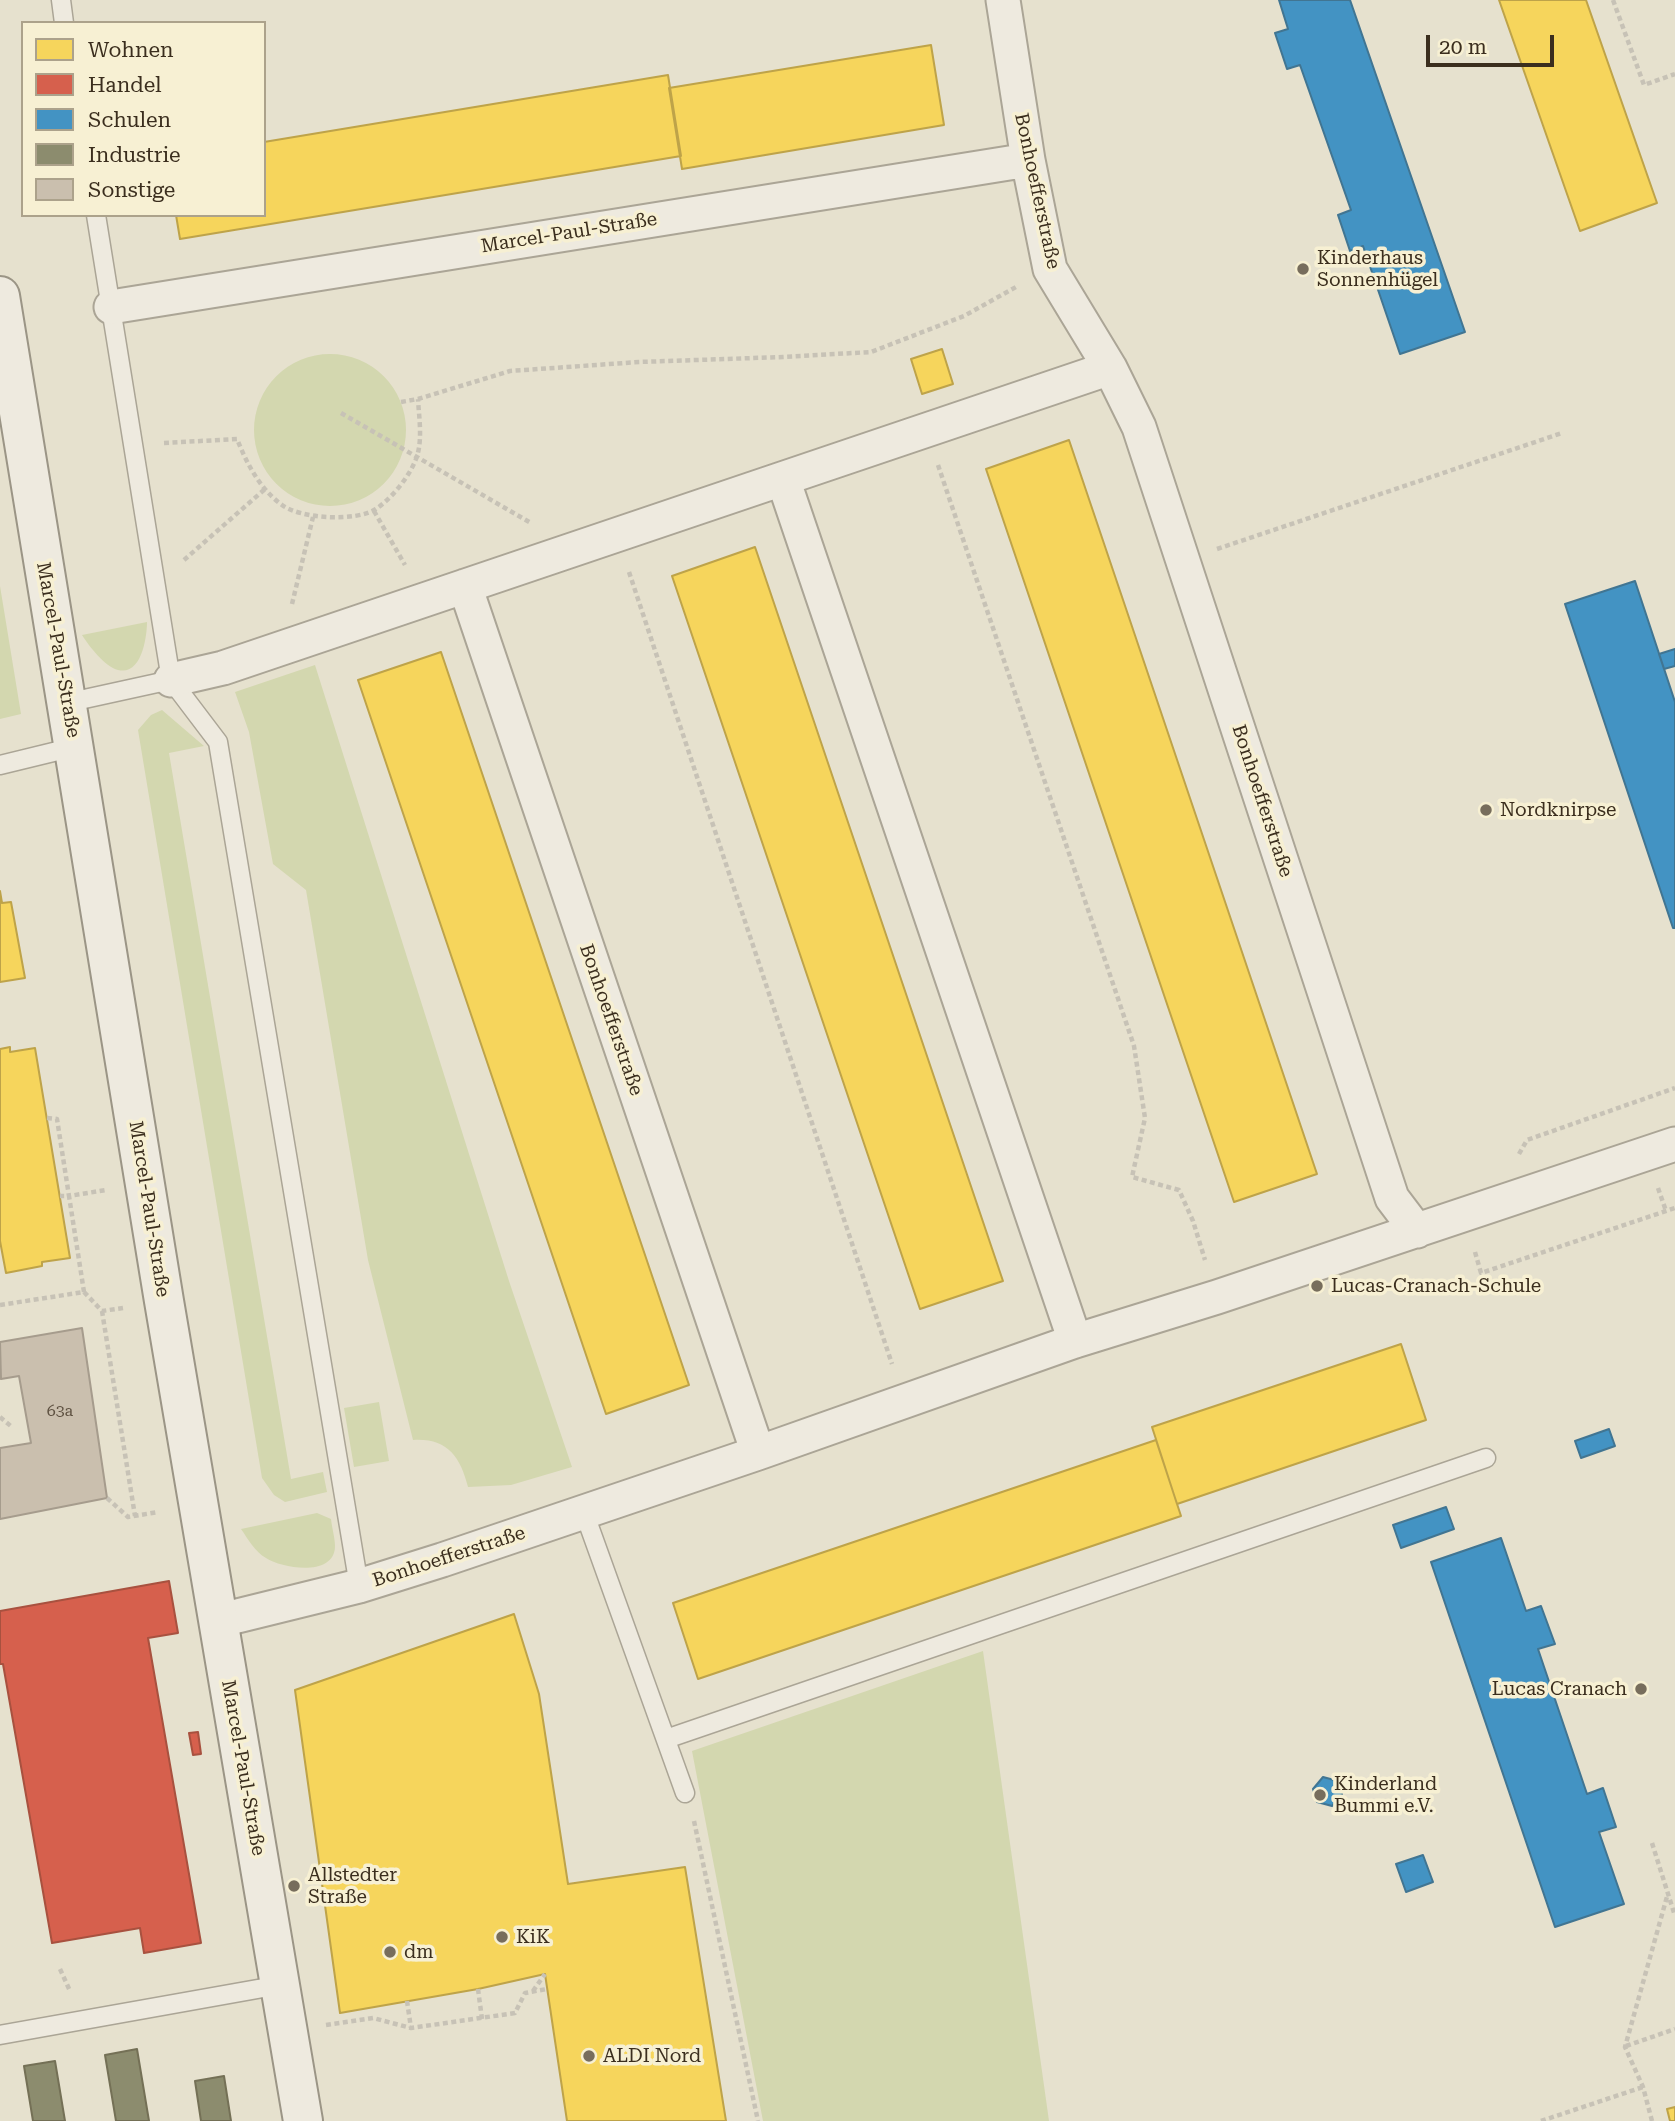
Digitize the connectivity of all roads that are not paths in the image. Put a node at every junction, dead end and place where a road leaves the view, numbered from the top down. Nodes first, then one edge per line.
1 (61, 0) edge
2 (1003, 0) edge
3 (64, 21) edge
4 (1028, 160) junction
5 (96, 217) edge
6 (0, 296) edge
7 (111, 307) junction
8 (1110, 368) junction
9 (783, 479) junction
10 (465, 586) junction
11 (171, 680) junction
12 (66, 703) junction
13 (74, 747) junction
14 (0, 765) edge
15 (1675, 1144) edge
16 (1417, 1231) junction
17 (1075, 1340) junction
18 (758, 1453) junction
19 (1486, 1458) dead end
20 (584, 1512) junction
21 (359, 1586) junction
22 (217, 1621) junction
23 (666, 1739) junction
24 (685, 1793) dead end
25 (280, 1985) junction
26 (0, 2035) edge
27 (303, 2121) edge

1 - 3 lane
2 - 4 street, Bonhoefferstraße
4 - 7 street, Marcel-Paul-Straße
4 - 8 street, Bonhoefferstraße
5 - 7 lane
6 - 12 street, Marcel-Paul-Straße
7 - 11 lane
8 - 9 street
8 - 16 street, Bonhoefferstraße
9 - 10 street
9 - 17 street
10 - 11 street
10 - 18 street, Bonhoefferstraße
11 - 12 lane
11 - 21 lane
12 - 13 street, Marcel-Paul-Straße
13 - 14 lane
13 - 22 street, Marcel-Paul-Straße
15 - 16 street, Bonhoefferstraße
16 - 17 street, Bonhoefferstraße
17 - 18 street, Bonhoefferstraße
18 - 20 street, Bonhoefferstraße
19 - 23 lane
20 - 21 street, Bonhoefferstraße
20 - 23 lane
21 - 22 street, Bonhoefferstraße
22 - 25 street, Marcel-Paul-Straße
23 - 24 lane
25 - 26 lane
25 - 27 street, Marcel-Paul-Straße

